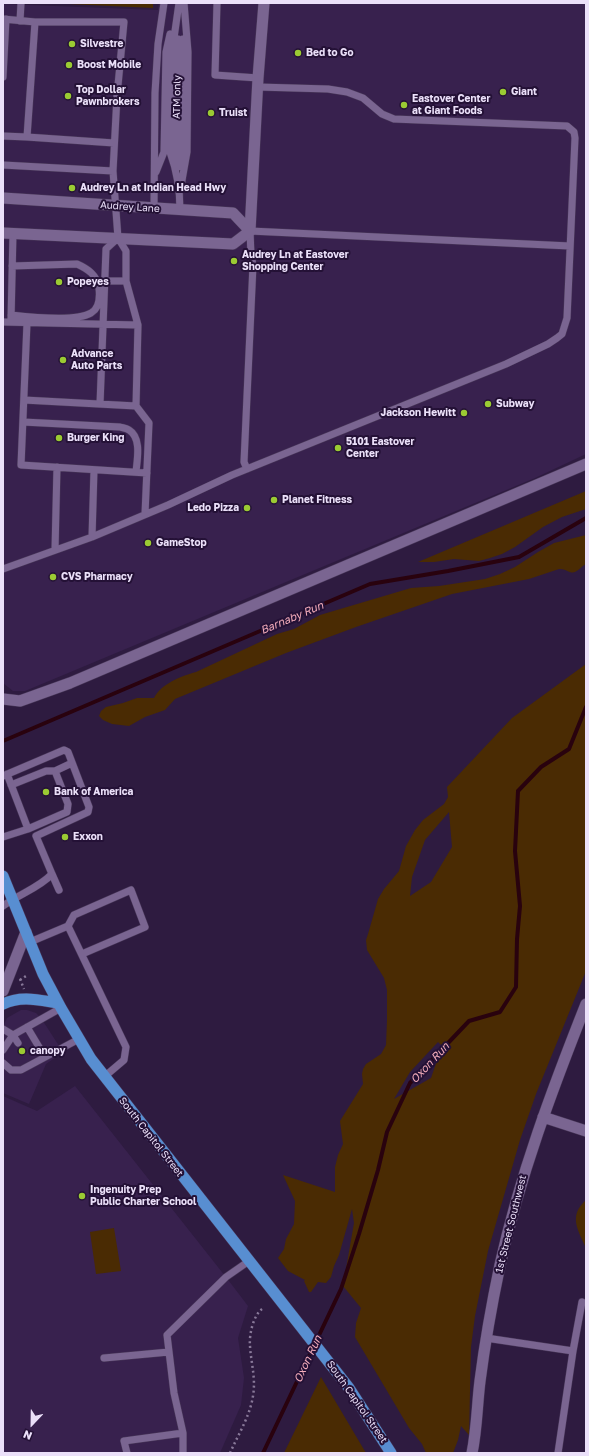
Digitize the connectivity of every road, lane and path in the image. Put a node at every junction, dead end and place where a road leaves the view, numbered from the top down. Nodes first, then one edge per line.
1 (21, 3) edge
2 (164, 3) edge
3 (181, 3) edge
4 (217, 3) edge
5 (264, 3) edge
6 (4, 19) edge
7 (20, 21) junction
8 (35, 22) junction
9 (3, 77) edge
10 (258, 82) junction
11 (3, 136) edge
12 (27, 137) junction
13 (114, 143) junction
14 (170, 152) junction
15 (3, 165) edge
16 (175, 165) junction
17 (112, 171) junction
18 (155, 176) junction
19 (180, 190) junction
20 (3, 198) edge
21 (116, 206) junction
22 (154, 208) junction
23 (180, 210) junction
24 (250, 230) junction
25 (8, 233) edge
26 (118, 238) junction
27 (570, 246) junction
28 (12, 266) junction
29 (105, 280) junction
30 (126, 281) junction
31 (8, 320) edge
32 (27, 323) junction
33 (103, 325) junction
34 (138, 326) junction
35 (24, 400) junction
36 (100, 404) junction
37 (136, 406) junction
38 (23, 422) junction
39 (586, 464) edge
40 (56, 467) junction
41 (247, 469) junction
42 (94, 470) junction
43 (136, 472) junction
44 (147, 473) junction
45 (145, 514) junction
46 (92, 537) junction
47 (55, 550) junction
48 (3, 569) edge
49 (3, 699) edge
50 (72, 763) junction
51 (55, 771) junction
52 (5, 775) edge
53 (11, 785) junction
54 (28, 829) junction
55 (3, 837) edge
56 (52, 874) junction
57 (3, 876) edge
58 (59, 890) dead end
59 (12, 899) junction
60 (3, 906) edge
61 (68, 926) junction
62 (28, 937) junction
63 (82, 954) junction
64 (18, 976) dead end
65 (26, 976) dead end
66 (20, 980) junction
67 (3, 991) edge
68 (26, 993) dead end
69 (3, 1004) edge
70 (586, 1004) edge
71 (59, 1005) junction
72 (27, 1027) junction
73 (3, 1029) edge
74 (13, 1035) junction
75 (79, 1039) junction
76 (18, 1043) dead end
77 (3, 1050) edge
78 (45, 1057) junction
79 (27, 1058) dead end
80 (3, 1063) edge
81 (31, 1065) junction
82 (104, 1077) junction
83 (543, 1117) junction
84 (586, 1131) edge
85 (249, 1261) junction
86 (582, 1302) dead end
87 (262, 1309) dead end
88 (486, 1338) junction
89 (573, 1351) junction
90 (169, 1352) junction
91 (104, 1358) dead end
92 (183, 1433) junction
93 (127, 1453) edge
94 (183, 1453) edge
95 (230, 1453) edge
96 (391, 1453) edge
97 (472, 1453) edge
98 (558, 1453) edge

1 - 7 lane
2 - 18 lane
3 - 14 lane
3 - 16 lane
3 - 18 lane
3 - 19 lane
4 - 10 lane
5 - 10 street
6 - 7 lane
6 - 9 lane
7 - 8 lane
8 - 12 lane
8 - 13 lane
10 - 24 street
10 - 27 lane
11 - 12 lane
12 - 13 lane
13 - 17 lane
14 - 16 lane
14 - 18 lane
15 - 17 lane
16 - 19 lane
17 - 21 lane
18 - 22 lane
19 - 23 lane
20 - 21 street, Audrey Lane
21 - 22 street, Audrey Lane
21 - 26 lane
22 - 23 street, Audrey Lane
23 - 24 street, Audrey Lane
24 - 26 street
24 - 27 lane
24 - 41 lane
25 - 26 street
25 - 28 lane
26 - 29 lane
26 - 30 lane
27 - 41 lane
28 - 31 lane
28 - 31 lane
29 - 30 lane
29 - 33 lane
30 - 34 lane
31 - 32 lane
32 - 33 lane
32 - 35 lane
33 - 34 lane
33 - 36 lane
34 - 37 lane
35 - 36 lane
35 - 38 lane
36 - 37 lane
37 - 44 lane
38 - 40 lane
38 - 43 lane
39 - 49 street
40 - 42 lane
40 - 47 lane
41 - 45 lane
42 - 43 lane
42 - 46 lane
43 - 44 lane
44 - 45 lane
45 - 46 lane
46 - 47 lane
47 - 48 lane
50 - 51 lane
50 - 52 lane
50 - 56 lane
51 - 53 lane
51 - 54 lane
52 - 53 lane
53 - 54 lane
54 - 55 lane
56 - 58 lane
56 - 59 lane
57 - 59 main road, South Capitol Street
59 - 60 lane
59 - 62 main road, South Capitol Street
61 - 62 lane
61 - 63 lane
61 - 63 lane
62 - 67 street
62 - 71 main road, South Capitol Street
63 - 82 lane
64 - 66 path
65 - 66 path
66 - 68 path
69 - 71 main road
70 - 83 street, 1st Street Southwest
71 - 72 lane
71 - 75 main road, South Capitol Street
72 - 74 lane
72 - 78 lane
73 - 74 lane
74 - 76 lane
74 - 77 lane
75 - 78 lane
75 - 82 main road, South Capitol Street
78 - 81 lane
79 - 81 lane
80 - 81 lane
82 - 85 main road, South Capitol Street
83 - 84 street
83 - 88 street, 1st Street Southwest
85 - 90 lane
85 - 96 main road, South Capitol Street
86 - 89 lane
87 - 95 path
88 - 89 lane
88 - 97 street, 1st Street Southwest
89 - 98 lane
90 - 91 lane
90 - 92 lane
92 - 93 lane
92 - 94 lane

